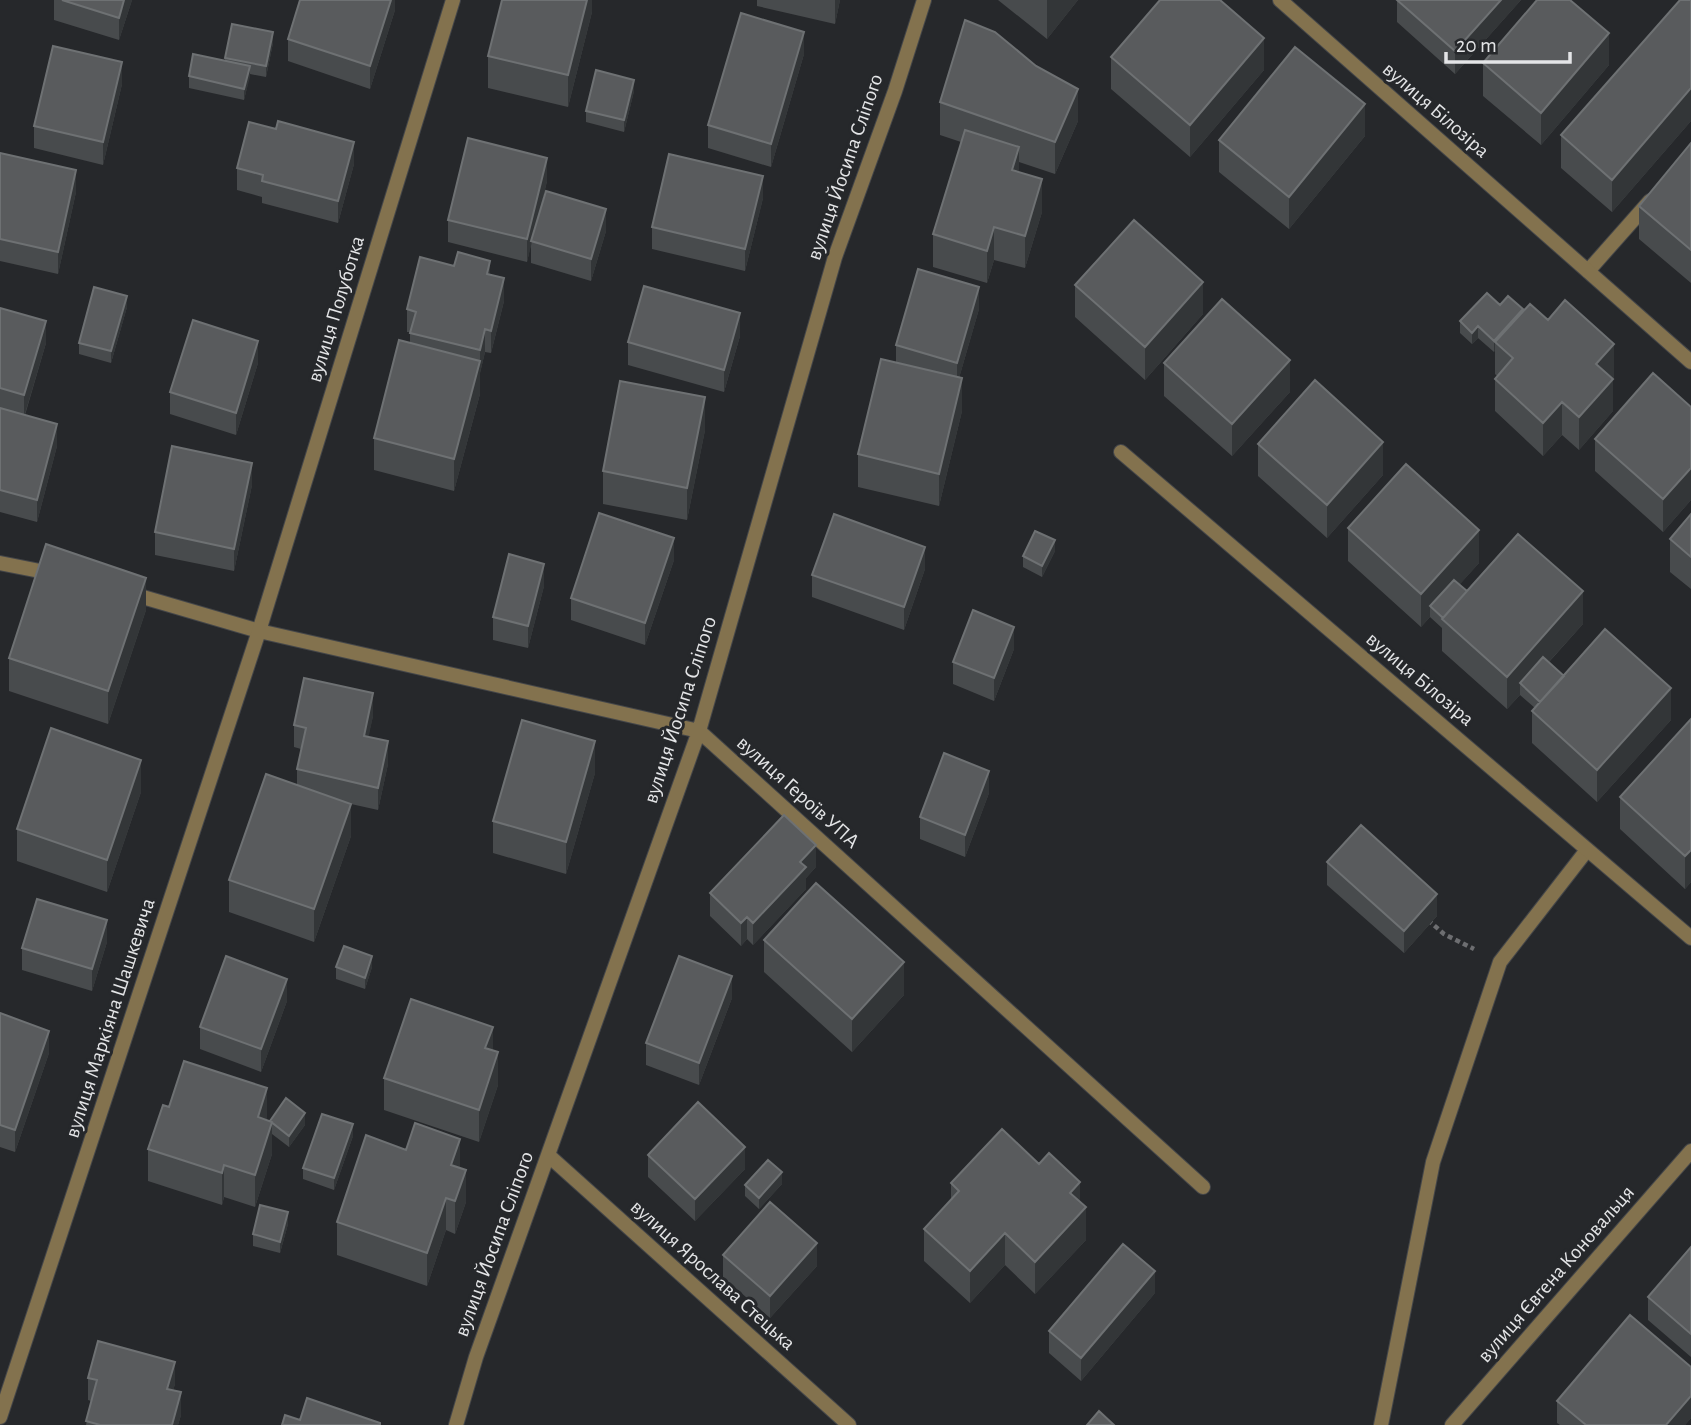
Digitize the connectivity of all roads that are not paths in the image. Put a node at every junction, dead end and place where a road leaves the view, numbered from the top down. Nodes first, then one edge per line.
1 (453, 0) edge
2 (924, 0) edge
3 (1280, 0) edge
4 (1657, 193) edge
5 (1588, 271) junction
6 (1691, 362) edge
7 (1121, 452) dead end
8 (0, 563) edge
9 (65, 576) edge
10 (117, 590) edge
11 (259, 631) junction
12 (699, 731) junction
13 (1587, 850) junction
14 (1691, 938) edge
15 (1691, 1151) edge
16 (548, 1155) junction
17 (1203, 1187) dead end
18 (0, 1417) edge
19 (1460, 1422) edge
20 (456, 1425) edge
21 (849, 1425) edge
22 (1381, 1425) edge

1 - 11 street, вулиця Полуботка
2 - 12 street, вулиця Йосипа Сліпого
3 - 5 street, вулиця Білозіра
4 - 5 street
5 - 6 street, вулиця Білозіра
7 - 13 street, вулиця Білозіра
8 - 9 street
10 - 11 street, вулиця Героїв УПА
11 - 12 street, вулиця Героїв УПА
11 - 18 street, вулиця Маркіяна Шашкевича
12 - 16 street, вулиця Йосипа Сліпого
12 - 17 street, вулиця Героїв УПА
13 - 14 street, вулиця Білозіра
13 - 22 street
15 - 19 street, вулиця Євгена Коновальця
16 - 20 street, вулиця Йосипа Сліпого
16 - 21 street, вулиця Ярослава Стецька

